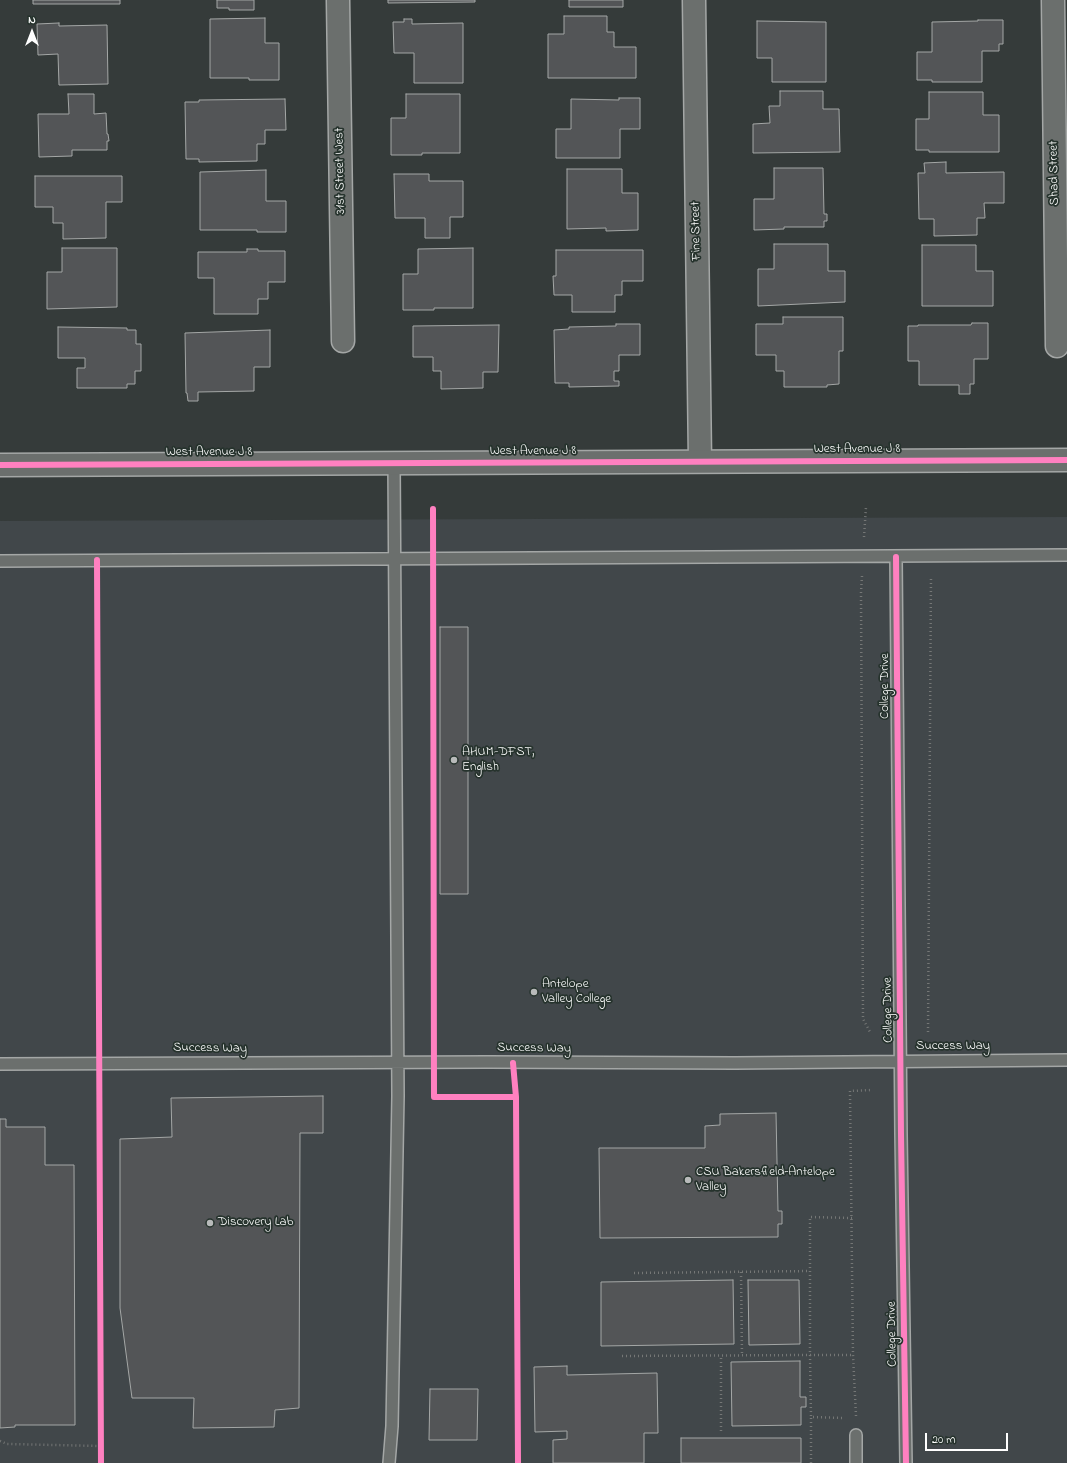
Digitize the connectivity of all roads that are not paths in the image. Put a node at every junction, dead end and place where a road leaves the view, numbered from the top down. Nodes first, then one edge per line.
1 (338, 0) edge
2 (694, 0) edge
3 (1053, 0) edge
4 (343, 342) dead end
5 (1057, 346) dead end
6 (1067, 460) edge
7 (700, 462) junction
8 (394, 463) junction
9 (0, 465) edge
10 (1067, 555) edge
11 (896, 557) junction
12 (395, 558) junction
13 (0, 561) edge
14 (1067, 1060) edge
15 (900, 1061) junction
16 (398, 1063) junction
17 (0, 1064) edge
18 (856, 1435) dead end
19 (389, 1463) edge
20 (856, 1463) edge
21 (906, 1463) edge

1 - 4 street, 31st Street West
2 - 7 street, Fine Street
3 - 5 street, Shad Street
6 - 7 street, West Avenue J 8
7 - 8 street, West Avenue J 8
8 - 9 street, West Avenue J 8
8 - 12 lane
10 - 11 lane
11 - 12 lane
11 - 15 lane, College Drive
12 - 13 lane
12 - 16 lane
14 - 15 lane, Success Way
15 - 16 lane, Success Way
15 - 21 lane, College Drive
16 - 17 lane, Success Way
16 - 19 lane
18 - 20 lane

